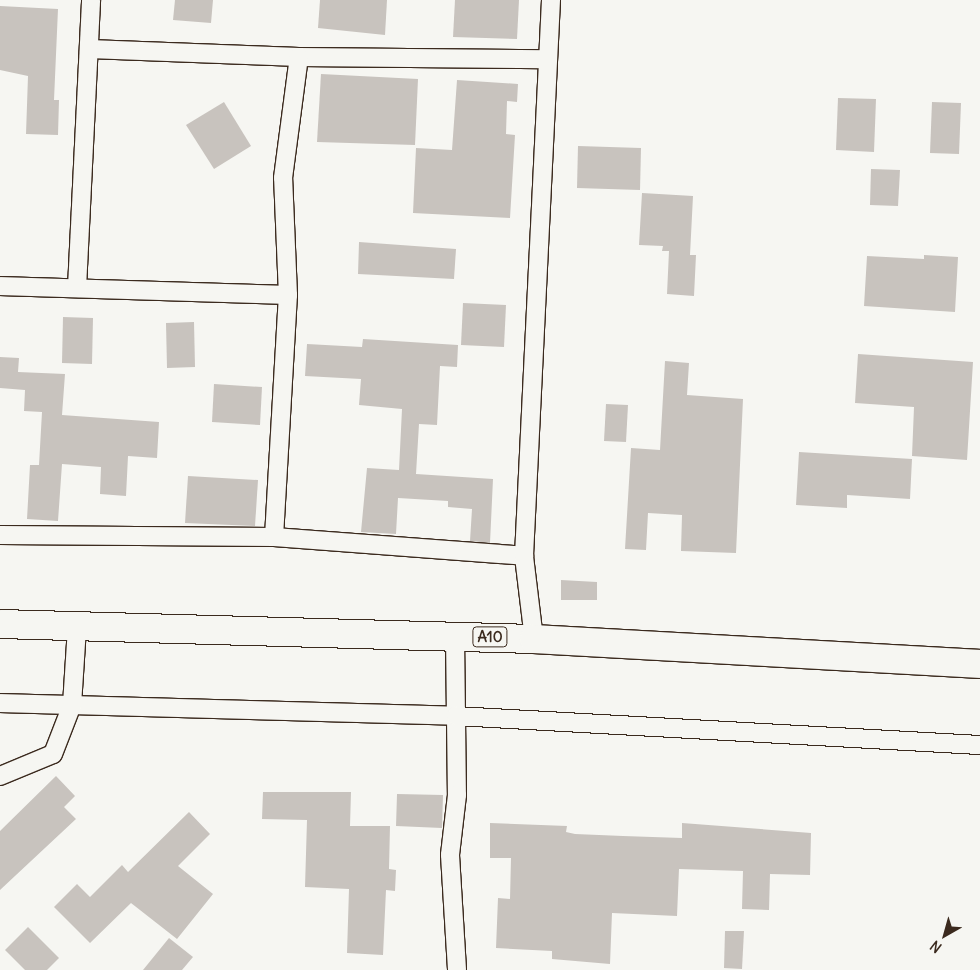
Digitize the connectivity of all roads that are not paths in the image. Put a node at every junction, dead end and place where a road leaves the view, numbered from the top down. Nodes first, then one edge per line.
1 (92, 0) edge
2 (551, 0) edge
3 (89, 49) junction
4 (299, 57) junction
5 (547, 59) junction
6 (0, 286) edge
7 (77, 288) junction
8 (288, 295) junction
9 (0, 535) edge
10 (274, 537) junction
11 (524, 556) junction
12 (0, 624) edge
13 (77, 627) junction
14 (455, 636) junction
15 (534, 638) junction
16 (980, 664) edge
17 (0, 703) edge
18 (72, 705) junction
19 (456, 716) junction
20 (980, 745) edge
21 (0, 776) edge
22 (458, 970) edge

1 - 3 street
2 - 5 street
3 - 4 street
3 - 7 street
4 - 5 street
4 - 8 street
5 - 11 street
6 - 7 street
7 - 8 street
8 - 10 street
9 - 10 street
10 - 11 street
11 - 15 street
12 - 13 main road, A10
13 - 14 main road, A10
13 - 18 street
14 - 15 main road, A10
14 - 19 street
15 - 16 main road, A10
17 - 18 street
18 - 19 street
18 - 21 street
19 - 20 street
19 - 22 street

